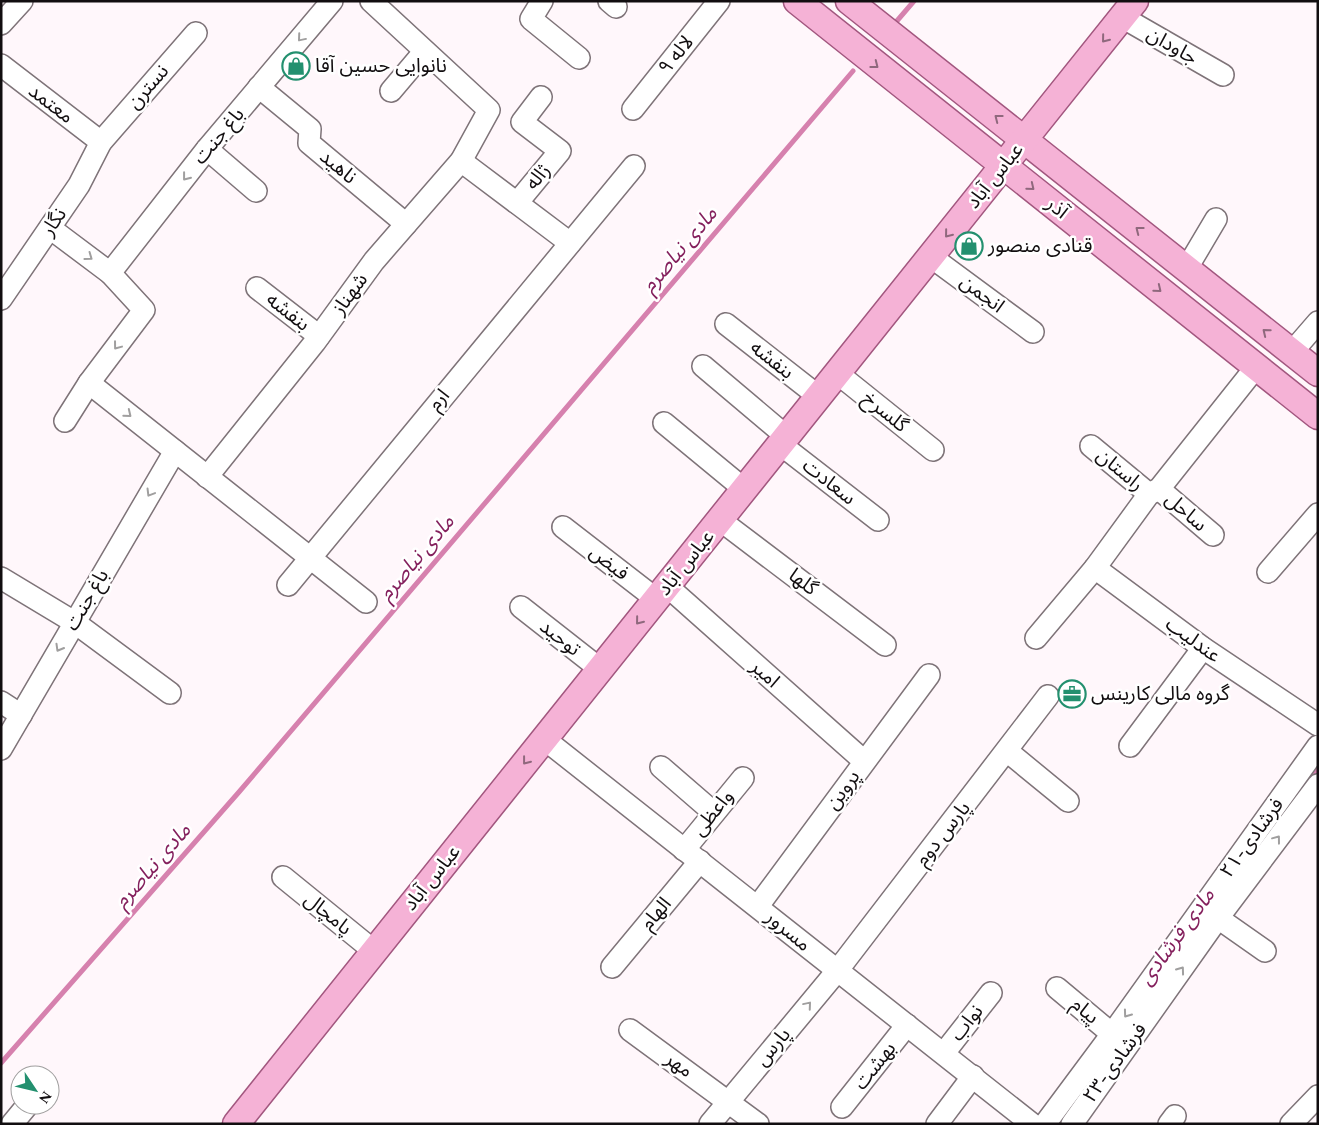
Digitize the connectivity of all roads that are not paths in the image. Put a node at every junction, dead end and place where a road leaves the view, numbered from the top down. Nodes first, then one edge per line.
1 (22, 1) edge
2 (332, 1) edge
3 (371, 1) edge
4 (719, 1) edge
5 (797, 1) edge
6 (859, 9) edge
7 (1129, 9) edge
8 (537, 10) edge
9 (1, 24) edge
10 (196, 33) dead end
11 (846, 42) junction
12 (424, 52) junction
13 (579, 58) dead end
14 (1, 65) edge
15 (1223, 75) dead end
16 (259, 87) junction
17 (391, 91) dead end
18 (542, 97) dead end
19 (633, 109) dead end
20 (1025, 139) junction
21 (100, 142) junction
22 (207, 149) junction
23 (461, 160) junction
24 (1003, 165) junction
25 (634, 166) dead end
26 (256, 190) dead end
27 (517, 202) junction
28 (1216, 219) dead end
29 (406, 224) junction
30 (50, 228) junction
31 (570, 242) junction
32 (930, 256) junction
33 (1187, 268) junction
34 (110, 273) junction
35 (257, 288) dead end
36 (1, 300) edge
37 (1318, 322) edge
38 (726, 324) dead end
39 (1033, 332) dead end
40 (319, 336) junction
41 (1292, 352) junction
42 (702, 366) dead end
43 (1253, 370) junction
44 (837, 373) junction
45 (1318, 373) edge
46 (90, 383) junction
47 (818, 396) junction
48 (1318, 416) edge
49 (65, 422) dead end
50 (664, 424) dead end
51 (1318, 428) edge
52 (784, 441) junction
53 (1091, 446) dead end
54 (933, 450) dead end
55 (175, 451) junction
56 (207, 477) junction
57 (744, 489) junction
58 (1154, 491) junction
59 (1318, 514) edge
60 (720, 520) junction
61 (878, 520) dead end
62 (563, 527) dead end
63 (1214, 535) dead end
64 (308, 558) junction
65 (1095, 568) junction
66 (1268, 572) dead end
67 (1, 578) edge
68 (288, 585) dead end
69 (661, 593) junction
70 (366, 602) dead end
71 (521, 607) dead end
72 (74, 622) junction
73 (1036, 638) dead end
74 (885, 645) dead end
75 (1203, 648) junction
76 (600, 669) junction
77 (929, 675) dead end
78 (170, 693) dead end
79 (1048, 696) dead end
80 (1, 702) edge
81 (20, 715) junction
82 (1318, 725) edge
83 (543, 738) junction
84 (1130, 746) dead end
85 (1318, 746) edge
86 (1, 749) edge
87 (1008, 752) junction
88 (864, 761) junction
89 (660, 767) dead end
90 (743, 778) dead end
91 (1318, 785) edge
92 (1068, 801) dead end
93 (713, 812) junction
94 (692, 855) junction
95 (283, 877) dead end
96 (758, 906) junction
97 (1218, 918) junction
98 (374, 951) junction
99 (1265, 951) dead end
100 (612, 968) dead end
101 (837, 971) junction
102 (1057, 988) dead end
103 (990, 993) dead end
104 (907, 1025) junction
105 (630, 1030) dead end
106 (1112, 1034) junction
107 (944, 1053) junction
108 (973, 1076) junction
109 (1318, 1096) edge
110 (727, 1101) junction
111 (842, 1107) dead end
112 (236, 1124) edge
113 (710, 1124) edge
114 (758, 1124) edge
115 (938, 1124) edge
116 (1032, 1124) edge
117 (1045, 1124) edge
118 (1072, 1124) edge
119 (1292, 1124) edge

1 - 9 street
2 -> 16 street, باغ جنت
3 - 12 street
4 - 19 street, ۹ لاله
5 - 11 main road, آذر
6 - 11 main road
20 -> 6 main road, آذر
7 - 15 street, جاودان
7 -> 20 main road, عباس آباد
8 - 13 street
10 - 21 street, نسترن
11 -> 24 main road, آذر
12 - 17 street
12 - 23 street, شهناز
14 - 21 street, معتمد
16 - 22 street, باغ جنت
16 - 29 street, ناهید
18 - 27 street, ژاله
20 - 24 main road, عباس آباد
33 -> 20 main road, آذر
21 - 30 street, نگار
22 - 26 street
22 -> 34 street, باغ جنت
23 - 27 street
23 - 29 street, شهناز
24 -> 32 main road, عباس آباد
24 -> 43 main road, آذر
25 - 31 street, ارم
27 - 31 street
28 - 33 street
29 - 40 street, شهناز
30 -> 34 street
30 - 36 street, نگار
31 - 64 street, ارم
32 - 39 street, انجمن
32 - 44 main road, عباس آباد
41 -> 33 main road, آذر
34 -> 46 street
35 - 40 street, بنفشه
37 - 41 street
38 - 47 street, بنفشه
40 - 56 street, شهناز
41 - 45 main road, آذر
42 - 52 street, سعادت
43 - 48 main road, آذر
43 - 51 street, آذر
43 - 58 street
44 - 47 main road, عباس آباد
44 - 54 street, گلسرخ
46 - 49 street
46 -> 55 street
47 - 52 main road, عباس آباد
50 - 57 street
52 - 57 main road, عباس آباد
52 - 61 street, سعادت
53 - 58 street, راستان
55 - 56 street
55 -> 72 street, باغ جنت
56 - 64 street
57 - 60 main road, عباس آباد
58 - 63 street, ساحل
58 - 65 street
59 - 66 street
60 - 69 main road, عباس آباد
60 - 74 street, گلها
62 - 69 street, فیض
64 - 68 street, ارم
64 - 70 street
65 - 73 street
65 - 75 street, عندلیب
67 - 72 street
69 -> 76 main road, عباس آباد
69 - 88 street, امیر
71 - 76 street, توحید
72 - 78 street
72 -> 81 street, باغ جنت
75 - 82 street, عندلیب
75 - 84 street
76 - 83 main road, عباس آباد
77 - 88 street, پروین
79 - 87 street, پارس دوم
80 - 81 street
81 - 86 street, باغ جنت
83 - 94 street, مسرور
83 -> 98 main road, عباس آباد
85 -> 106 street, ۲۱-فرشادی
87 - 92 street
87 - 101 street, پارس دوم
88 - 96 street, پروین
89 - 93 street
90 - 93 street, واعظی
97 -> 91 street, ۲۳-فرشادی
93 - 94 street, واعظی
94 - 96 street, مسرور
94 - 100 street, الهام
95 - 98 street, پامچال
96 - 101 street, مسرور
97 - 99 street
118 -> 97 street, ۲۳-فرشادی
98 - 112 main road, عباس آباد
101 - 104 street, مسرور
110 -> 101 street, پارس
102 - 106 street, پیام
103 - 107 street, نواب
104 - 107 street, مسرور
104 - 111 street, بهشت
105 - 110 street, مهر
106 - 117 street, ۲۱-فرشادی
107 - 108 street, مسرور
108 - 115 street
108 - 116 street, مسرور
109 - 119 street
110 - 113 street, پارس
110 - 114 street, مهر

